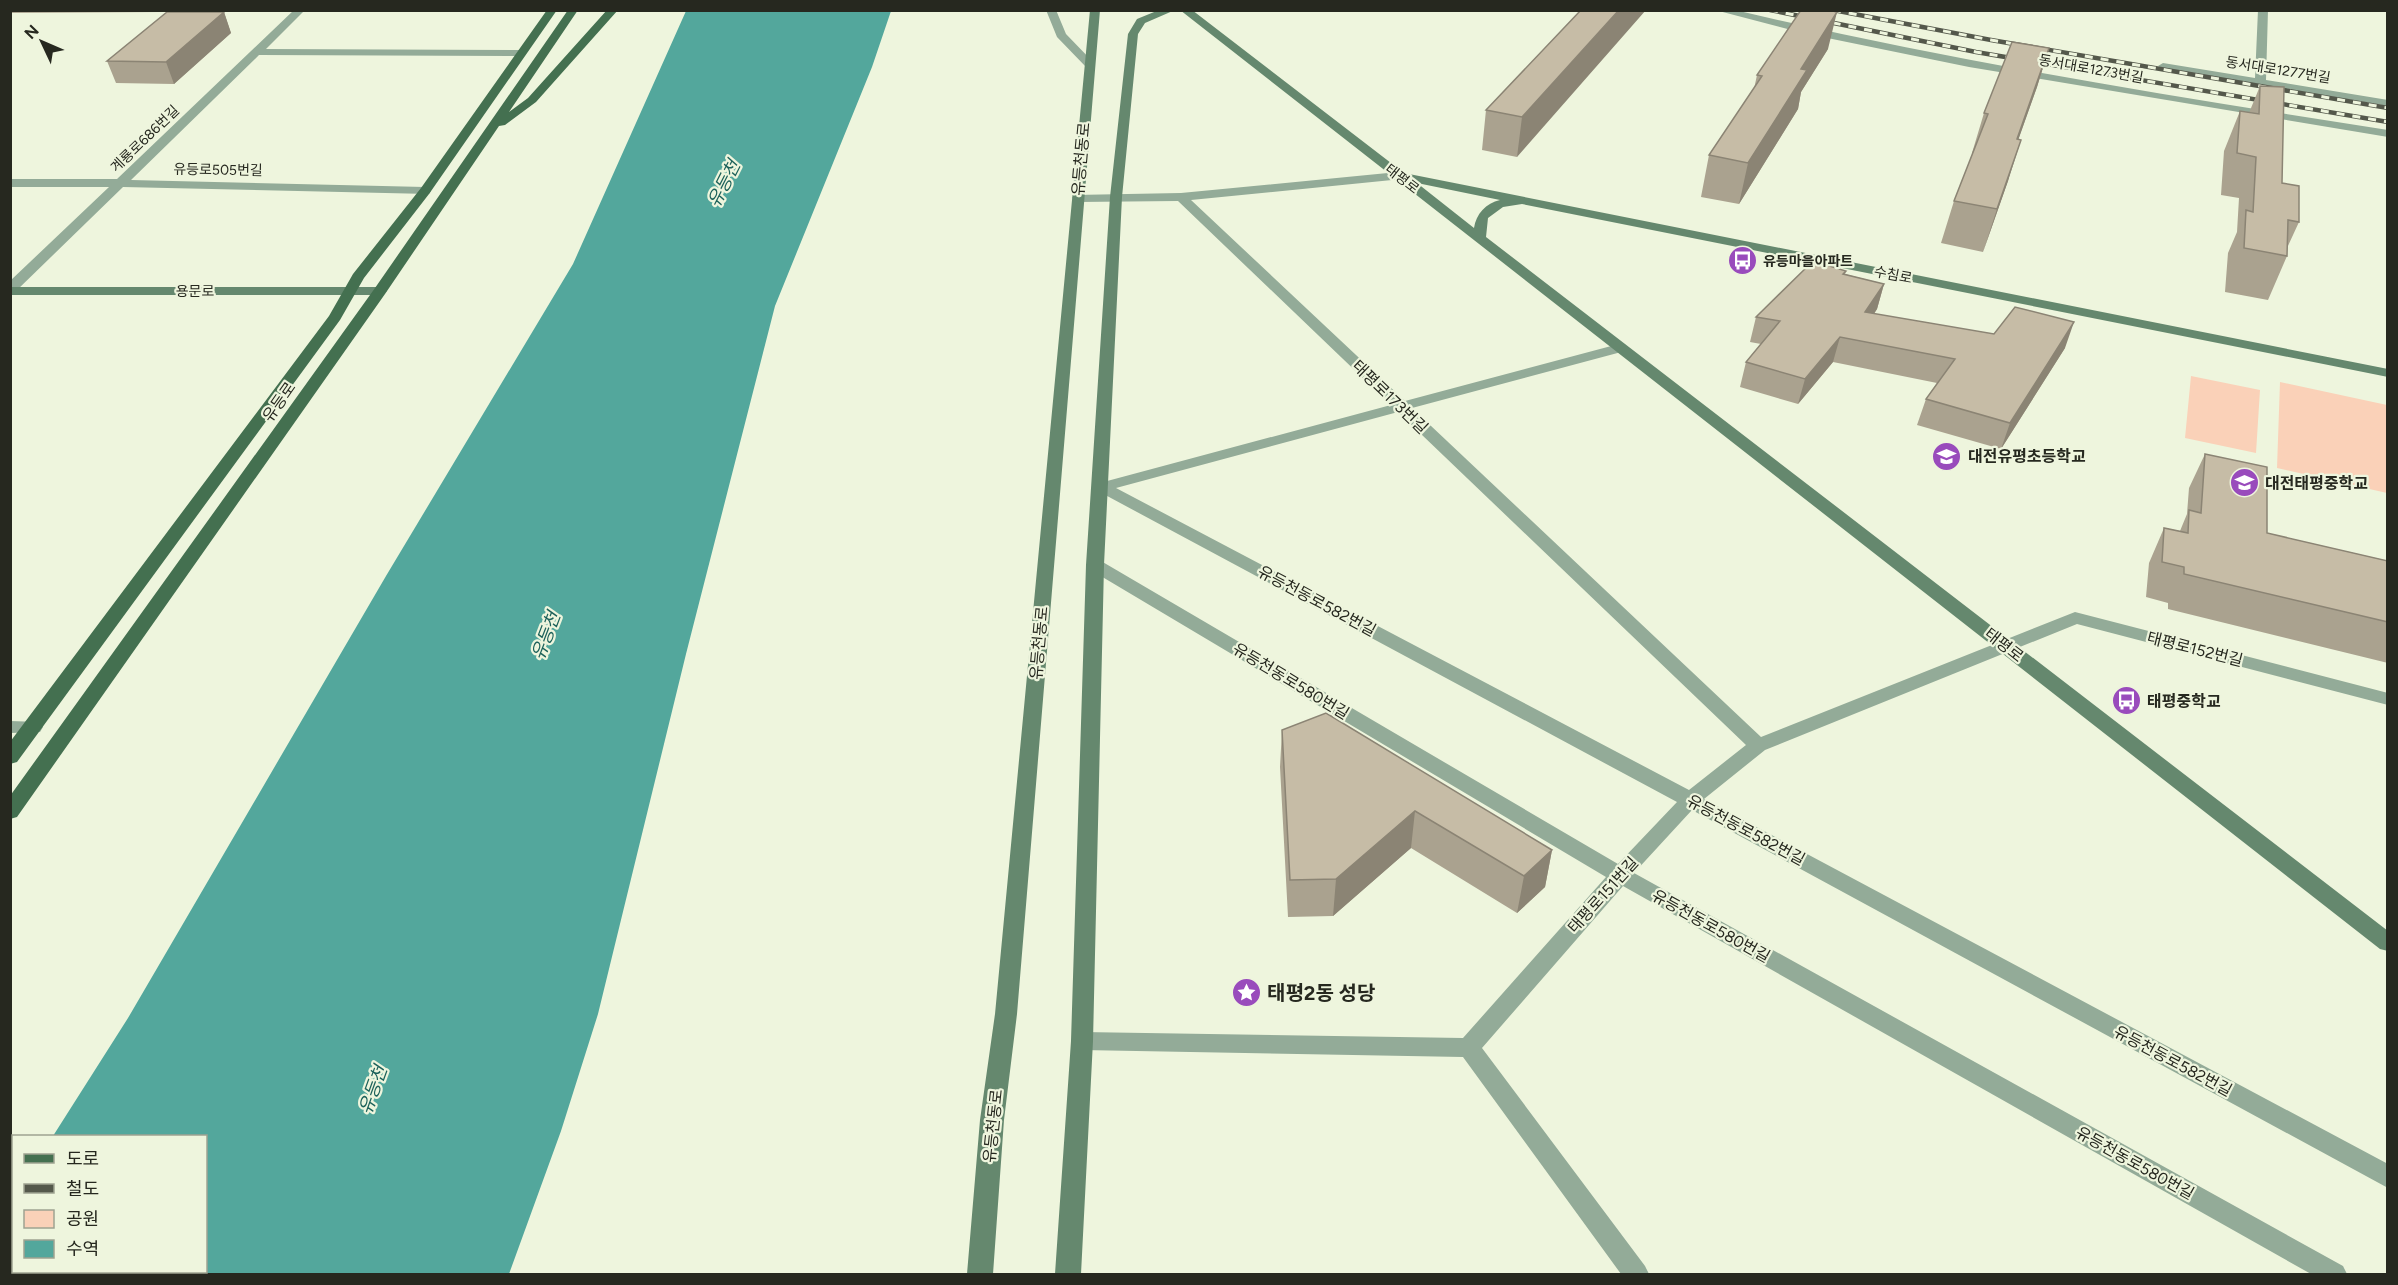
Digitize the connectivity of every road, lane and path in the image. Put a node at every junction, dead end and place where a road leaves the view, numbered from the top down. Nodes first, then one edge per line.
1 (300, 10) edge
2 (552, 10) edge
3 (573, 10) edge
4 (613, 10) edge
5 (1052, 10) edge
6 (1095, 10) edge
7 (1170, 10) edge
8 (1185, 10) edge
9 (1720, 10) edge
10 (2263, 10) edge
11 (257, 52) junction
12 (521, 53) junction
13 (1090, 65) junction
14 (2163, 66) dead end
15 (2260, 82) junction
16 (2388, 103) edge
17 (489, 132) junction
18 (2388, 134) edge
19 (1398, 176) junction
20 (10, 183) edge
21 (122, 183) junction
22 (425, 190) junction
23 (1116, 197) junction
24 (1181, 197) junction
25 (1078, 198) junction
26 (1524, 201) junction
27 (1479, 238) junction
28 (10, 290) edge
29 (349, 291) junction
30 (380, 291) junction
31 (1620, 348) junction
32 (2388, 374) edge
33 (1400, 406) junction
34 (1102, 487) junction
35 (1095, 565) junction
36 (2007, 647) junction
37 (2388, 699) edge
38 (10, 727) edge
39 (33, 727) junction
40 (1758, 745) junction
41 (10, 757) edge
42 (1690, 800) junction
43 (10, 812) edge
44 (1620, 875) junction
45 (2388, 943) edge
46 (1082, 1041) junction
47 (1469, 1048) junction
48 (2388, 1177) edge
49 (980, 1275) edge
50 (1068, 1275) edge
51 (1636, 1275) edge
52 (2334, 1275) edge

1 - 11 street, 계룡로686번길
2 - 12 main road, 유등로
3 - 17 main road, 유등로
4 - 17 main road
5 - 13 street
6 - 13 main road, 유등천동로
7 - 23 main road
8 - 19 main road, 태평로
9 - 18 street, 동서대로1273번길
10 - 15 street
11 - 12 street
11 - 21 street, 계룡로686번길
12 - 22 main road, 유등로
13 - 25 main road, 유등천동로
14 - 15 street, 동서대로1277번길
15 - 16 street, 동서대로1277번길
17 - 30 main road, 유등로
19 - 24 street
19 - 26 main road, 수침로
19 - 27 main road, 태평로
20 - 21 street, 유등로505번길
21 - 22 street, 유등로505번길
21 - 28 street, 계룡로686번길
22 - 29 main road, 유등로
23 - 24 street
23 - 25 street
23 - 34 main road
24 - 33 street, 태평로173번길
25 - 49 main road, 유등천동로
26 - 27 main road
26 - 32 main road, 수침로
27 - 31 main road, 태평로
28 - 29 main road, 용문로
29 - 30 main road, 용문로
29 - 39 main road, 유등로
30 - 43 main road, 유등로
31 - 33 street
31 - 36 main road, 태평로
33 - 34 street
33 - 40 street, 태평로173번길
34 - 35 main road
34 - 42 street, 유등천동로582번길
35 - 44 street, 유등천동로580번길
35 - 46 main road
36 - 37 street, 태평로152번길
36 - 40 street, 태평로151번길
36 - 45 main road, 태평로
38 - 39 street
39 - 41 main road, 유등로
40 - 42 street, 태평로151번길
42 - 44 street, 태평로151번길
42 - 48 street, 유등천동로582번길
44 - 47 street, 태평로151번길
44 - 52 street, 유등천동로580번길
46 - 47 street
46 - 50 main road
47 - 51 street

